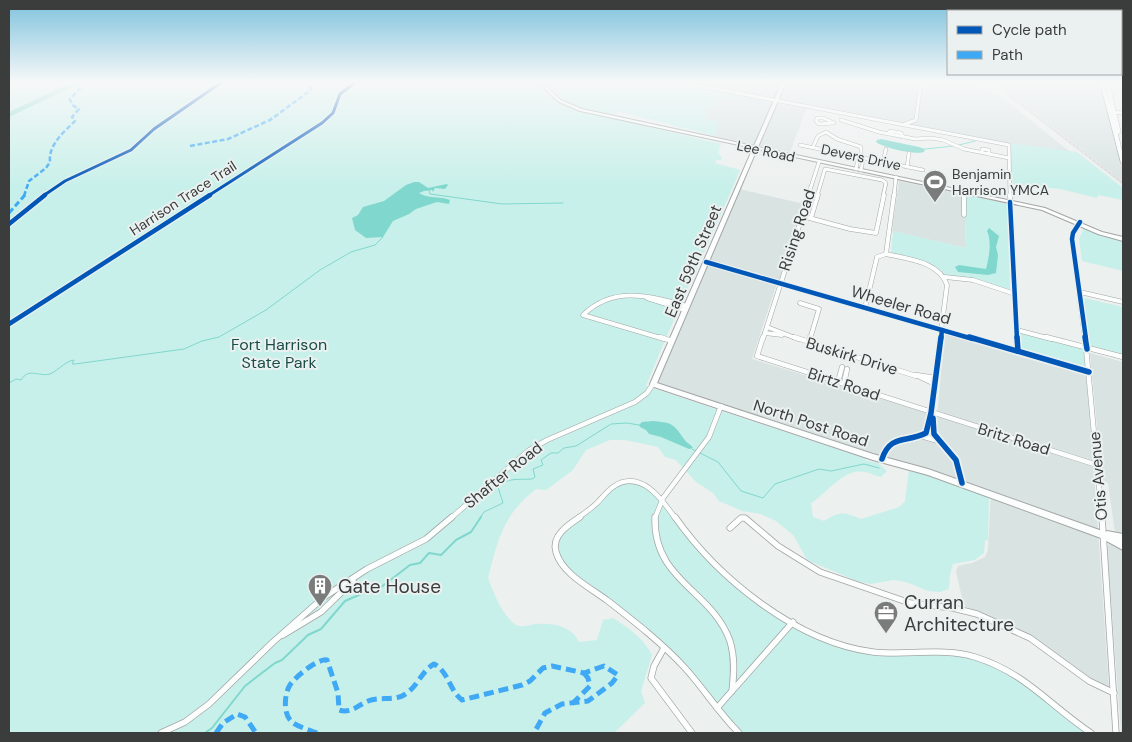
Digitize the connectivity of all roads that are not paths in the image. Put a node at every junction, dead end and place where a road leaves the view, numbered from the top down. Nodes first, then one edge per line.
1 (617, 117) edge
2 (769, 117) edge
3 (843, 117) edge
4 (857, 117) edge
5 (916, 117) edge
6 (1113, 117) edge
7 (1114, 117) edge
8 (842, 120) junction
9 (916, 120) junction
10 (834, 123) junction
11 (902, 125) junction
12 (929, 130) junction
13 (800, 145) dead end
14 (756, 147) junction
15 (813, 147) junction
16 (1123, 147) edge
17 (886, 149) dead end
18 (909, 154) dead end
19 (861, 157) junction
20 (1009, 158) junction
21 (819, 162) junction
22 (884, 162) junction
23 (1123, 163) edge
24 (846, 166) junction
25 (907, 167) junction
26 (861, 170) junction
27 (923, 170) dead end
28 (845, 172) junction
29 (866, 177) junction
30 (896, 177) junction
31 (934, 185) junction
32 (964, 193) junction
33 (1010, 201) junction
34 (964, 215) dead end
35 (802, 216) junction
36 (810, 218) junction
37 (1079, 223) junction
38 (1123, 238) edge
39 (886, 254) junction
40 (706, 262) junction
41 (946, 279) junction
42 (780, 283) junction
43 (1080, 292) junction
44 (1015, 294) junction
45 (1123, 302) edge
46 (800, 303) dead end
47 (686, 308) junction
48 (865, 308) junction
49 (766, 327) junction
50 (942, 330) junction
51 (1017, 330) junction
52 (765, 333) junction
53 (789, 336) junction
54 (672, 341) junction
55 (808, 342) junction
56 (1087, 349) junction
57 (1018, 351) junction
58 (757, 356) joint
59 (1123, 359) edge
60 (1089, 372) junction
61 (916, 376) junction
62 (936, 378) junction
63 (838, 382) junction
64 (653, 384) junction
65 (844, 384) junction
66 (935, 384) junction
67 (721, 406) junction
68 (931, 413) junction
69 (918, 436) junction
70 (939, 441) junction
71 (882, 459) junction
72 (1097, 465) junction
73 (962, 483) junction
74 (663, 499) junction
75 (730, 528) dead end
76 (1103, 534) junction
77 (1123, 538) edge
78 (1123, 546) edge
79 (357, 576) junction
80 (793, 622) junction
81 (277, 638) junction
82 (664, 648) junction
83 (732, 690) junction
84 (1114, 693) junction
85 (717, 708) junction
86 (161, 733) edge
87 (692, 733) edge
88 (739, 733) edge
89 (1091, 733) edge
90 (1116, 733) edge

1 - 14 street, Lee Road
2 - 14 street, East 59th Street
3 - 8 street
4 - 11 street
5 - 9 street
6 - 23 main road
7 - 16 main road
8 - 10 street
8 - 20 street
9 - 11 street
9 - 12 street
10 - 10 street
11 - 12 street
12 - 20 street
13 - 15 street, Devers Drive
14 - 21 street, Lee Road
14 - 24 street, Lee Road
14 - 40 street, East 59th Street
15 - 19 street, Devers Drive
15 - 19 street
17 - 22 street
18 - 25 street
19 - 22 street, Devers Drive
19 - 26 street
20 - 33 street
21 - 24 street, Lee Road
21 - 35 street, Rising Road
22 - 25 street, Devers Drive
24 - 26 street, Lee Road
24 - 28 street
25 - 27 street, Devers Drive
26 - 29 street
26 - 30 street, Lee Road
28 - 29 street
28 - 36 street
29 - 36 street
30 - 31 street, Lee Road
30 - 39 street
31 - 32 street, Lee Road
31 - 33 street, Lee Road
32 - 33 street, Lee Road
32 - 34 street
33 - 37 street, Lee Road
33 - 44 street
35 - 36 street
35 - 42 street, Rising Road
37 - 38 street, Lee Road
37 - 43 street, Otis Avenue
39 - 41 street
39 - 48 street
40 - 42 street, Wheeler Road
40 - 47 street, East 59th Street
41 - 44 street
41 - 50 street
42 - 48 street, Wheeler Road
42 - 49 street, Rising Road
43 - 45 street
43 - 56 street, Otis Avenue
44 - 51 street
46 - 55 street
47 - 54 street, East 59th Street
47 - 54 street
48 - 50 street, Wheeler Road
49 - 52 street, Rising Road
49 - 53 street, Buskirk Drive
50 - 57 street, Wheeler Road
50 - 62 street
51 - 56 street
51 - 57 street
52 - 53 street, Buskirk Drive
52 - 58 street, Rising Road
53 - 55 street, Buskirk Drive
54 - 64 street, East 59th Street
55 - 61 street, Buskirk Drive
56 - 59 street
56 - 60 street, Otis Avenue
57 - 60 street, Wheeler Road
58 - 63 street, Birtz Road
60 - 72 street, Otis Avenue
61 - 62 street, Buskirk Drive
61 - 66 street, Buskirk Drive
62 - 66 street
63 - 65 street, Birtz Road
63 - 65 street
64 - 67 street, North Post Road
64 - 79 street, Shafter Road
65 - 68 street, Birtz Road
66 - 68 street
67 - 71 street, North Post Road
67 - 74 street
68 - 69 street
68 - 70 street
68 - 72 street, Britz Road
69 - 70 street
69 - 71 street
70 - 73 street
71 - 73 street, North Post Road
72 - 76 street, Otis Avenue
73 - 76 street, North Post Road
74 - 80 street
74 - 82 street
74 - 83 street
75 - 84 street
76 - 77 street, North Post Road
76 - 78 street, North Post Road
76 - 84 street, Otis Avenue
79 - 81 street, Shafter Road
79 - 81 street, Shafter Road
80 - 83 street
80 - 89 street
81 - 86 street, Shafter Road
82 - 85 street
82 - 87 street
83 - 85 street
84 - 90 street, Otis Avenue
85 - 88 street

